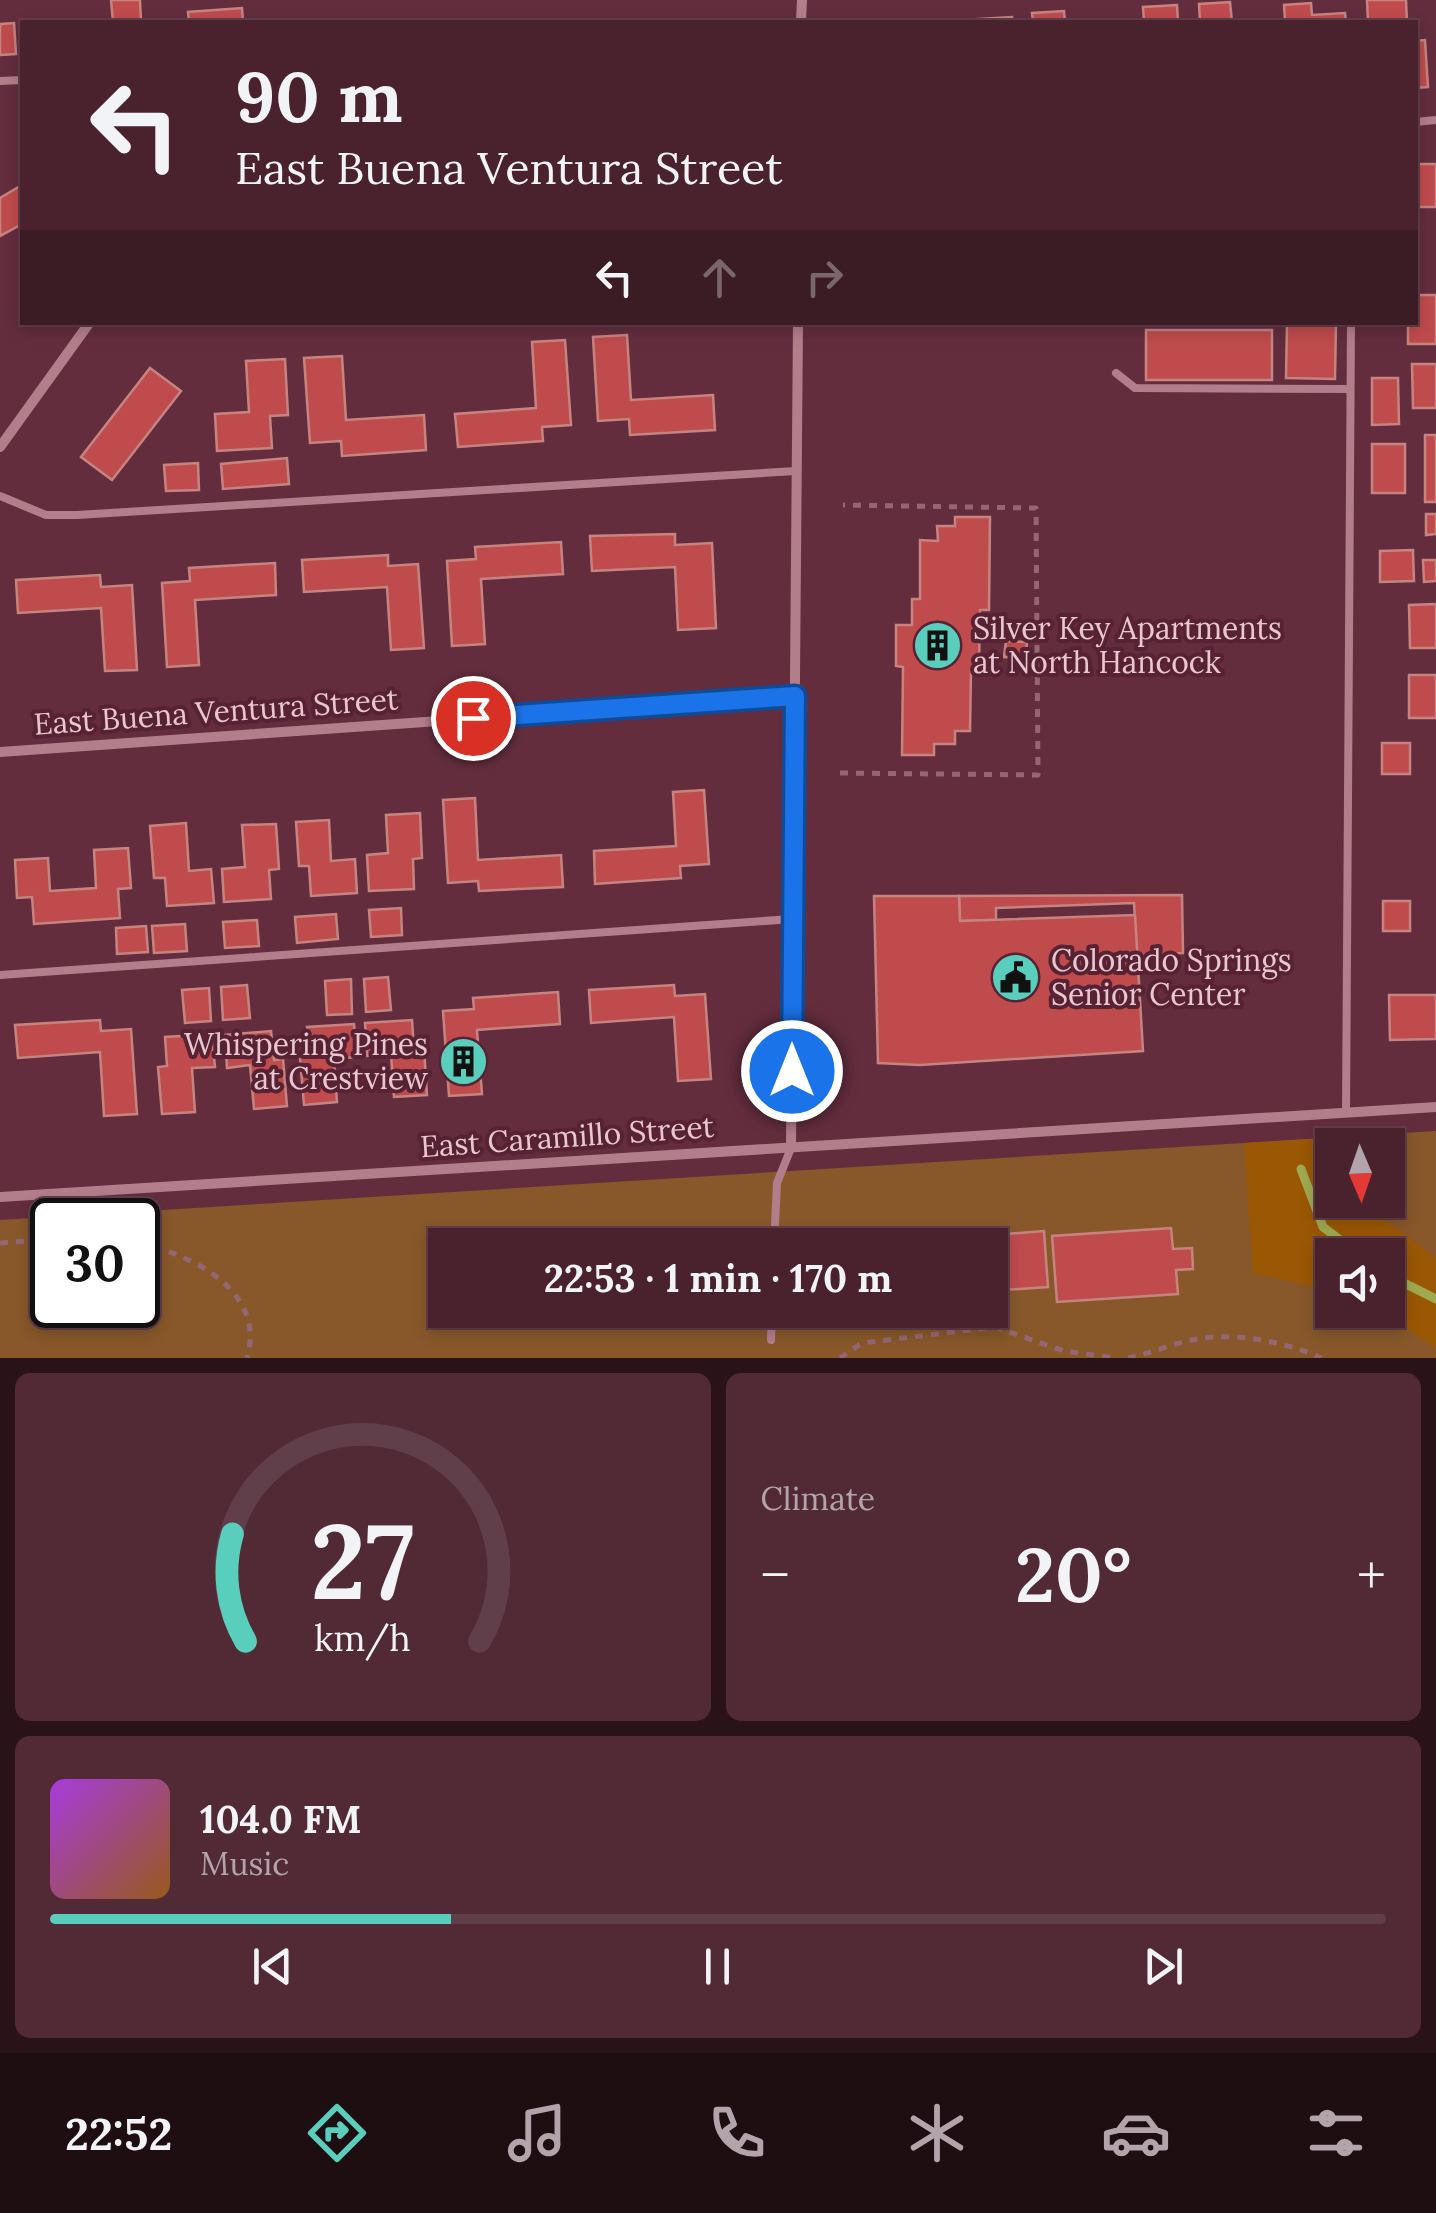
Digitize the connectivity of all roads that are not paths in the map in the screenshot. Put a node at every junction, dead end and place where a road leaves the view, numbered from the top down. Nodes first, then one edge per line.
1 (88, 325) edge
2 (798, 325) edge
3 (1350, 325) edge
4 (1116, 372) dead end
5 (1350, 389) junction
6 (0, 447) edge
7 (796, 471) junction
8 (0, 496) edge
9 (795, 696) junction
10 (0, 752) edge
11 (792, 919) junction
12 (0, 975) edge
13 (1436, 1107) edge
14 (1346, 1112) junction
15 (791, 1148) junction
16 (0, 1197) edge
17 (775, 1228) edge
18 (771, 1328) edge
19 (771, 1340) dead end

1 - 6 street
2 - 7 street
3 - 5 lane
4 - 5 lane
5 - 14 lane
7 - 8 lane
7 - 9 street
9 - 10 street, East Buena Ventura Street
9 - 11 street
11 - 12 lane
11 - 15 street
13 - 14 street, East Caramillo Street
14 - 15 street, East Caramillo Street
15 - 16 street, East Caramillo Street
15 - 17 lane
18 - 19 lane

